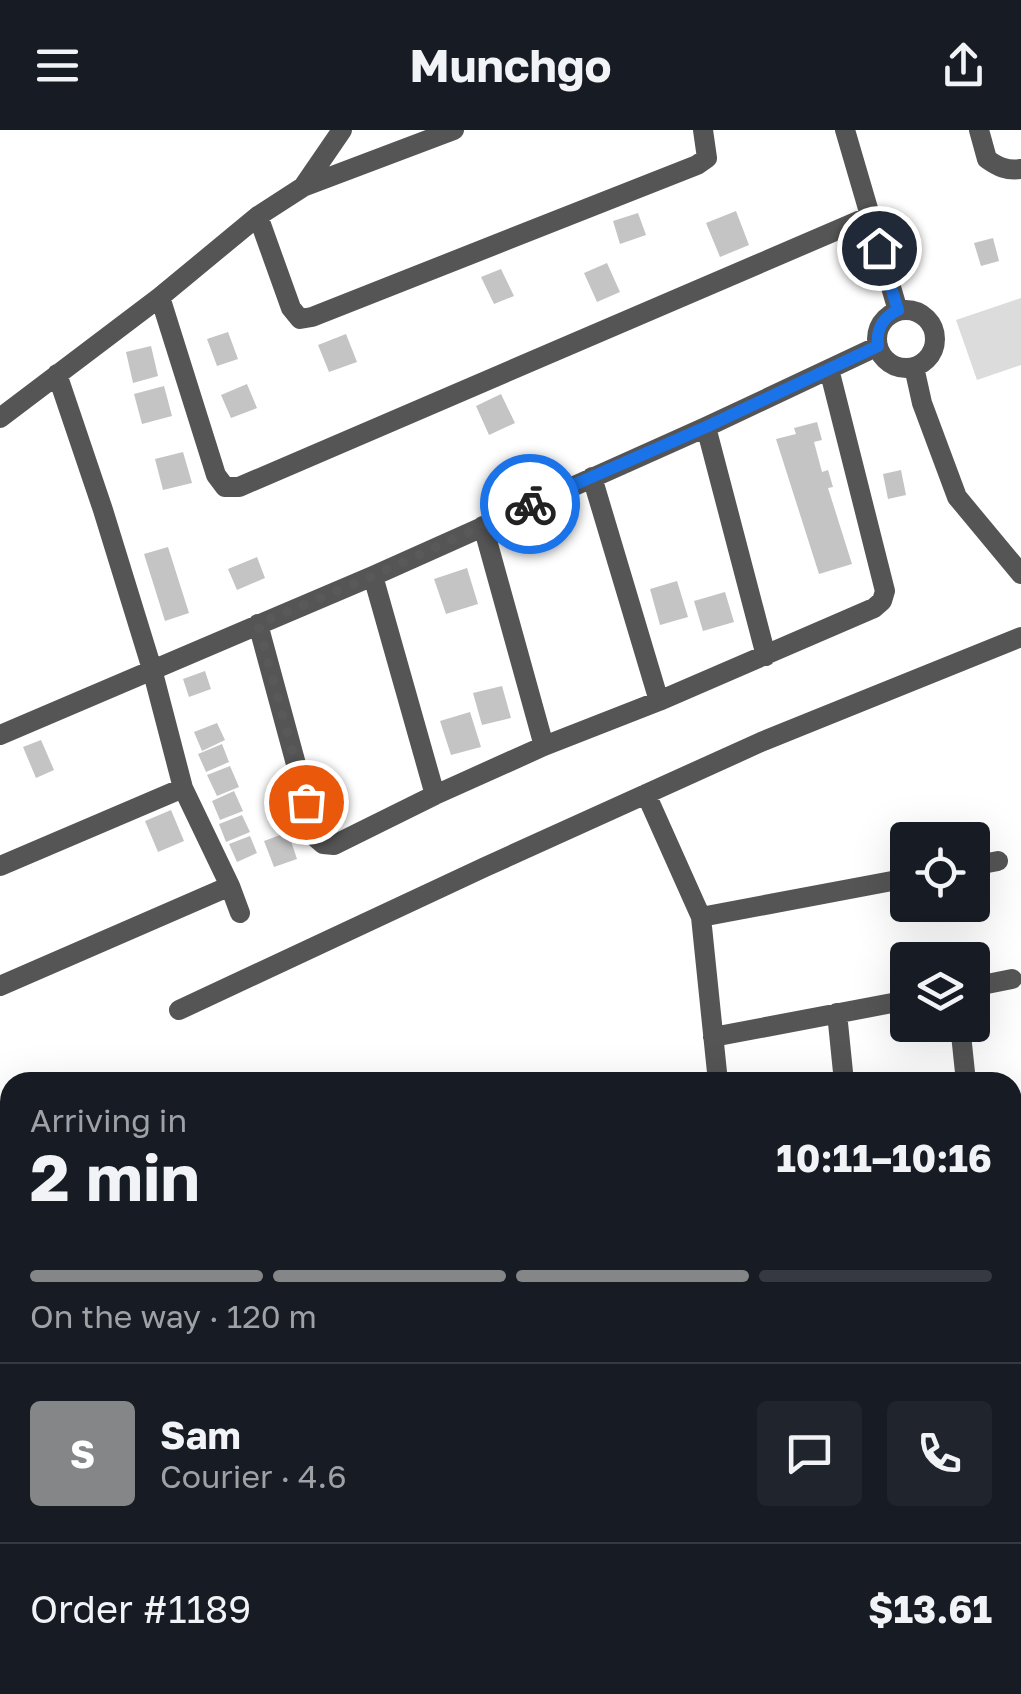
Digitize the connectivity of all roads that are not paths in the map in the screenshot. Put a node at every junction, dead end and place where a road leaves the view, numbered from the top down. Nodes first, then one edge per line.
1 (342, 130) edge
2 (454, 130) edge
3 (703, 130) edge
4 (845, 130) edge
5 (978, 130) edge
6 (1021, 169) edge
7 (302, 187) junction
8 (258, 216) junction
9 (870, 216) junction
10 (160, 297) junction
11 (898, 310) junction
12 (878, 346) junction
13 (914, 367) junction
14 (829, 370) junction
15 (57, 374) junction
16 (0, 418) edge
17 (706, 427) junction
18 (592, 477) junction
19 (482, 526) junction
20 (1021, 574) edge
21 (373, 576) junction
22 (258, 624) junction
23 (1021, 637) edge
24 (766, 656) junction
25 (152, 669) junction
26 (659, 701) junction
27 (0, 735) edge
28 (544, 746) junction
29 (183, 788) junction
30 (646, 794) junction
31 (435, 795) junction
32 (998, 861) dead end
33 (990, 863) edge
34 (0, 866) edge
35 (890, 881) edge
36 (230, 886) junction
37 (240, 913) dead end
38 (701, 917) junction
39 (1012, 979) dead end
40 (990, 983) edge
41 (0, 986) edge
42 (890, 1003) edge
43 (179, 1010) dead end
44 (837, 1013) junction
45 (713, 1037) junction
46 (962, 1042) edge
47 (717, 1072) edge
48 (843, 1072) edge
49 (965, 1072) edge

1 - 7 street
2 - 7 street
3 - 8 street
4 - 9 street
5 - 6 street
7 - 8 street
8 - 10 street
9 - 10 street
9 - 11 street
10 - 15 street
11 - 12 street
11 - 13 street
12 - 13 street
12 - 14 street
13 - 20 street
14 - 17 street
14 - 24 street
15 - 16 street
15 - 25 street
17 - 18 street
17 - 24 street
18 - 19 street
18 - 26 street
19 - 21 street
19 - 28 street
21 - 22 street
21 - 31 street
22 - 25 street
22 - 31 street
23 - 30 street
24 - 26 street
25 - 27 street
25 - 29 street
26 - 28 street
28 - 31 street
29 - 34 street
29 - 36 street
30 - 38 street
30 - 43 street
32 - 33 street
35 - 38 street
36 - 37 street
36 - 41 street
38 - 45 street
39 - 40 street
42 - 44 street
44 - 45 street
44 - 48 street
45 - 47 street
46 - 49 street

